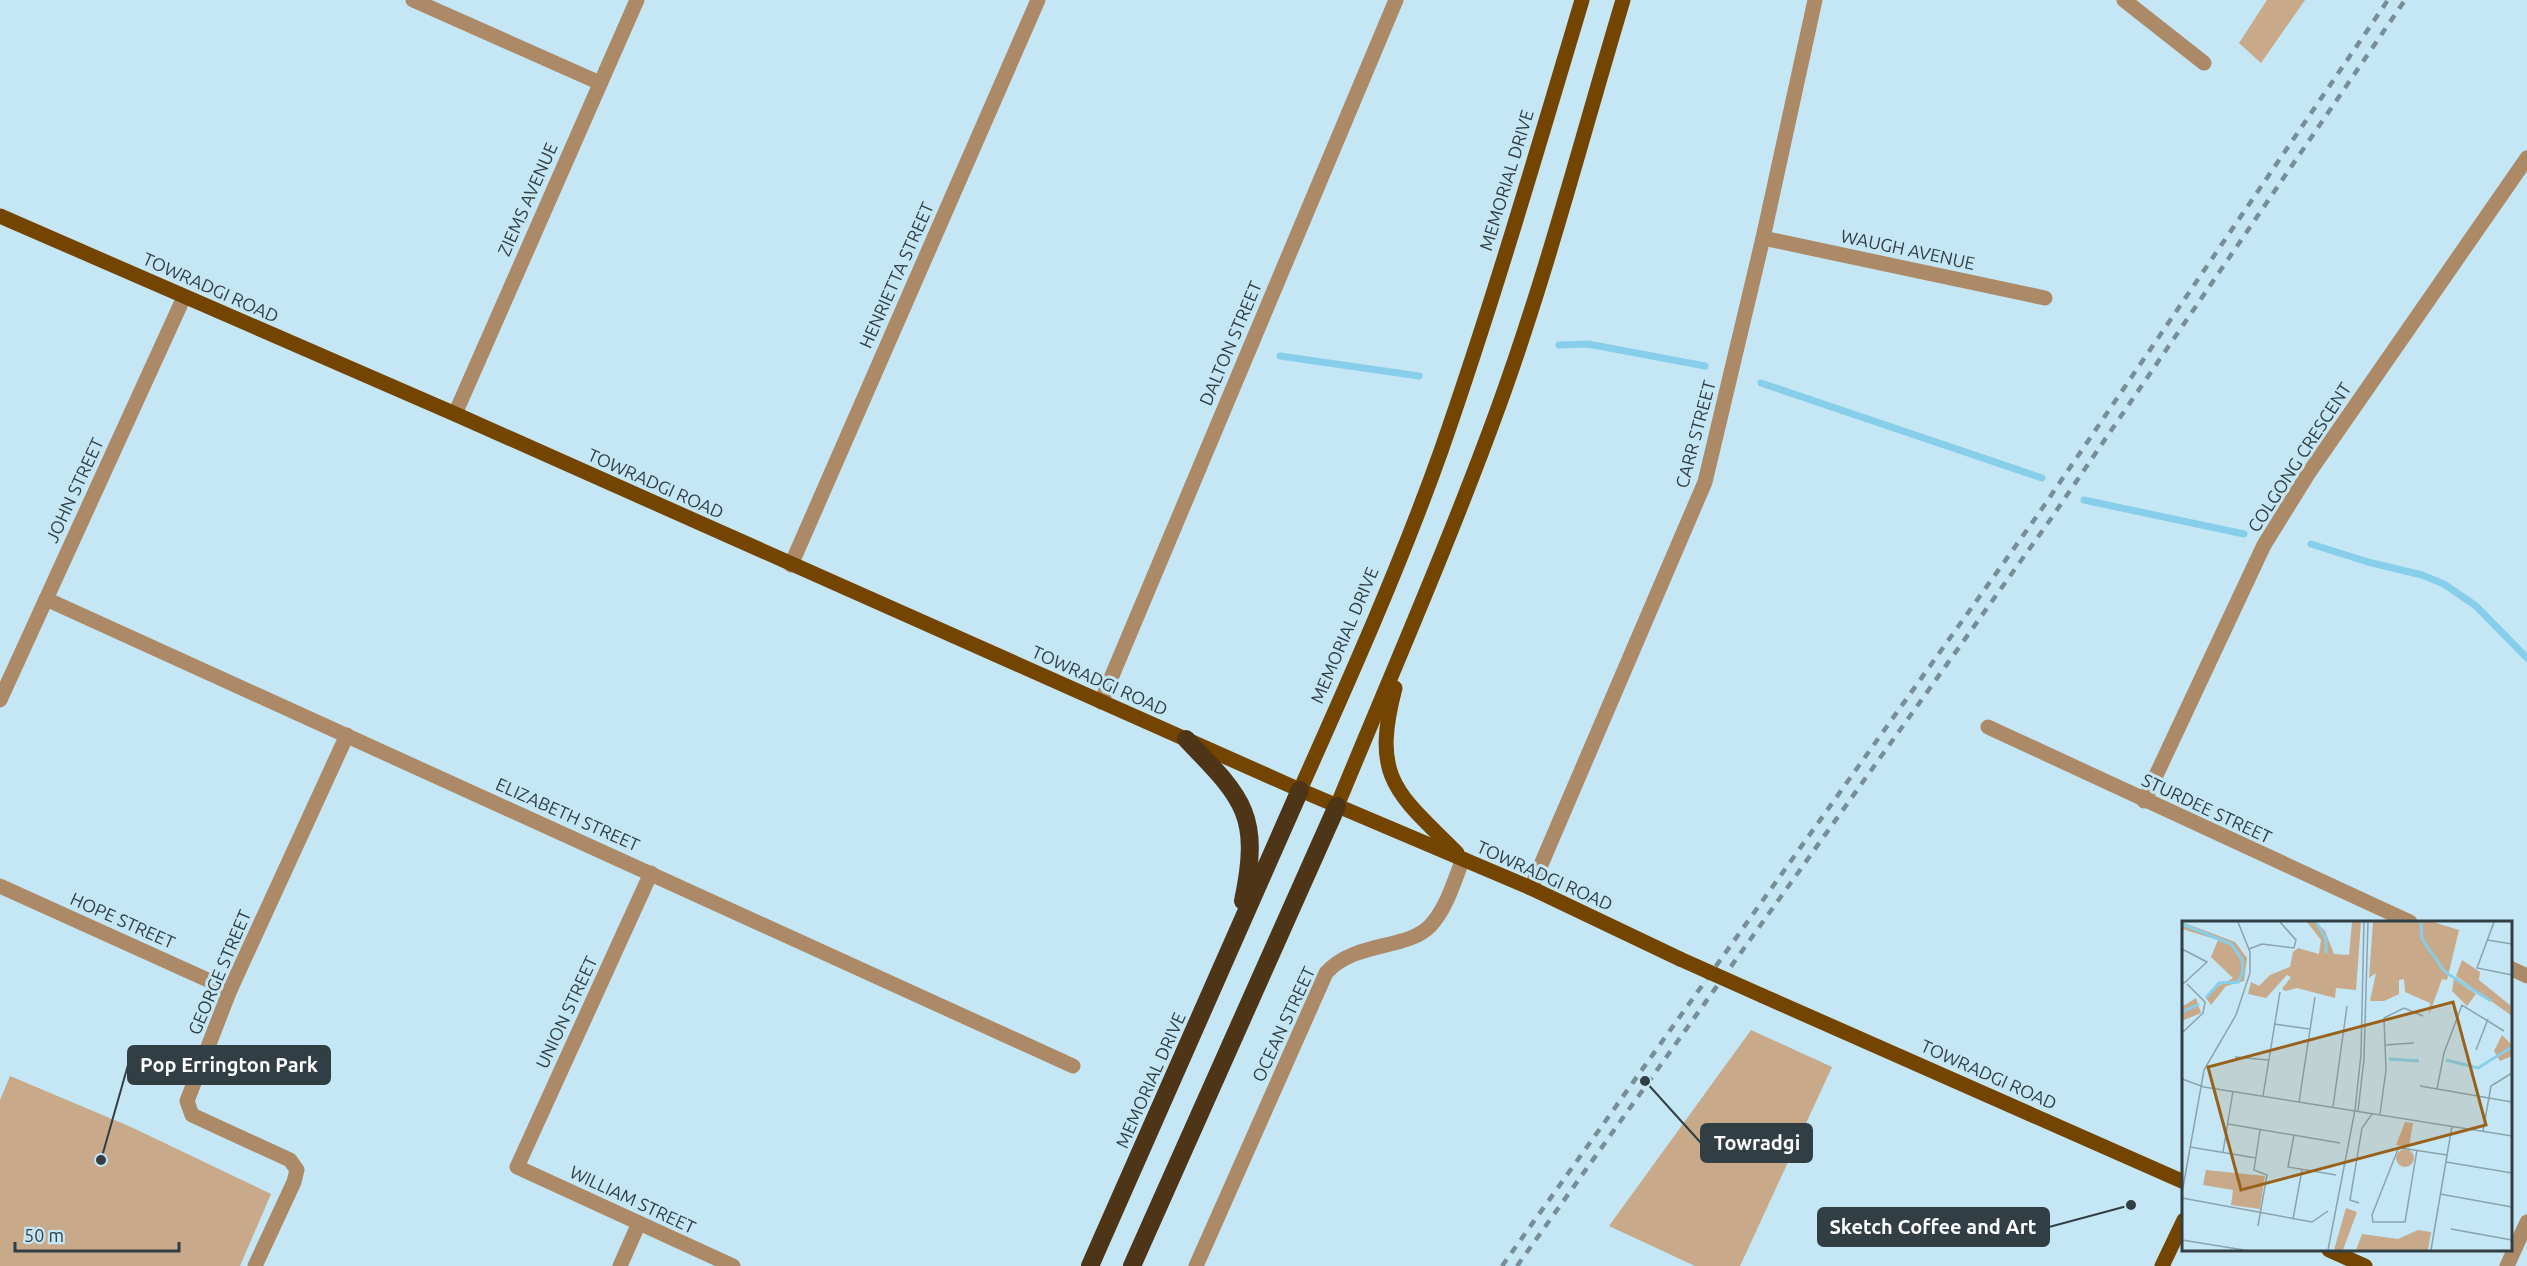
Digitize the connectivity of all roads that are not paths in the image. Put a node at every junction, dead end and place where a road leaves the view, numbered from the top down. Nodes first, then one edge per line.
1 (413, 0) edge
2 (637, 0) edge
3 (1038, 0) edge
4 (1396, 0) edge
5 (1582, 0) edge
6 (1623, 0) edge
7 (1815, 0) edge
8 (2124, 0) edge
9 (2204, 63) dead end
10 (600, 83) junction
11 (2527, 158) edge
12 (0, 216) edge
13 (1763, 238) junction
14 (184, 297) junction
15 (2045, 298) dead end
16 (455, 414) junction
17 (791, 565) junction
18 (46, 599) junction
19 (1408, 636) junction
20 (0, 700) edge
21 (1101, 702) junction
22 (1988, 727) dead end
23 (347, 735) junction
24 (1186, 739) junction
25 (1300, 790) junction
26 (2144, 801) junction
27 (1337, 806) junction
28 (1463, 859) junction
29 (651, 873) junction
30 (0, 886) edge
31 (1531, 888) junction
32 (2408, 921) edge
33 (1229, 952) junction
34 (2512, 968) edge
35 (2527, 976) edge
36 (230, 990) junction
37 (1073, 1066) dead end
38 (517, 1167) joint
39 (2182, 1181) edge
40 (2527, 1222) edge
41 (639, 1223) junction
42 (2182, 1224) edge
43 (2331, 1251) edge
44 (255, 1266) edge
45 (620, 1266) edge
46 (733, 1266) edge
47 (1090, 1266) edge
48 (1132, 1266) edge
49 (1196, 1266) edge
50 (2162, 1266) edge
51 (2365, 1266) edge
52 (2507, 1266) edge

1 - 10 street
2 - 10 street, ZIEMS AVENUE
3 - 17 street, HENRIETTA STREET
4 - 21 street, DALTON STREET
5 - 25 main road, MEMORIAL DRIVE
6 - 19 main road
7 - 13 street, CARR STREET
8 - 9 street
10 - 16 street, ZIEMS AVENUE
11 - 26 street, COLGONG CRESCENT
12 - 14 main road, TOWRADGI ROAD
13 - 15 street, WAUGH AVENUE
13 - 31 street, CARR STREET
14 - 16 main road, TOWRADGI ROAD
14 - 18 street, JOHN STREET
16 - 17 main road, TOWRADGI ROAD
17 - 21 main road, TOWRADGI ROAD
18 - 20 street, JOHN STREET
18 - 23 street, ELIZABETH STREET
19 - 27 main road
19 - 28 main road
21 - 24 main road, TOWRADGI ROAD
22 - 26 street, STURDEE STREET
23 - 29 street, ELIZABETH STREET
23 - 36 street, GEORGE STREET
24 - 25 main road, TOWRADGI ROAD
24 - 33 highway
25 - 27 main road, TOWRADGI ROAD
25 - 33 highway, MEMORIAL DRIVE
26 - 32 street, STURDEE STREET
27 - 28 main road, TOWRADGI ROAD
27 - 48 highway
28 - 31 main road, TOWRADGI ROAD
28 - 49 street, OCEAN STREET
29 - 37 street, ELIZABETH STREET
29 - 38 street, UNION STREET
30 - 36 street, HOPE STREET
31 - 39 main road, TOWRADGI ROAD, bridge
33 - 47 highway, MEMORIAL DRIVE
34 - 35 street
36 - 44 street, GEORGE STREET
38 - 41 street, WILLIAM STREET
40 - 52 street
41 - 45 street
41 - 46 street, WILLIAM STREET
42 - 50 main road
43 - 51 main road

